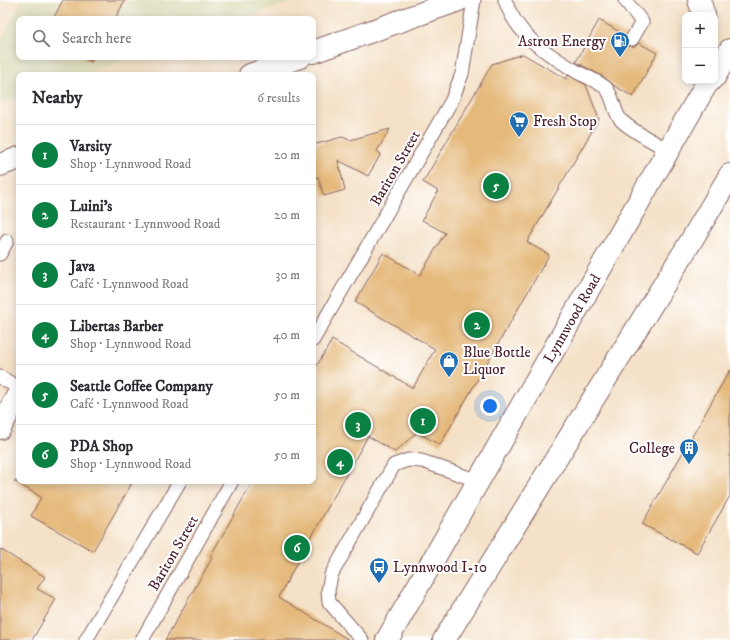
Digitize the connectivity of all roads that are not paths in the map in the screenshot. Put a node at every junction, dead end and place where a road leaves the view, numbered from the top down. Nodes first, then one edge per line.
1 (459, 0) edge
2 (474, 0) edge
3 (505, 0) edge
4 (625, 0) edge
5 (699, 0) edge
6 (703, 12) edge
7 (632, 39) dead end
8 (730, 50) edge
9 (316, 51) edge
10 (292, 60) edge
11 (718, 71) edge
12 (258, 72) edge
13 (706, 84) edge
14 (668, 150) junction
15 (16, 159) edge
16 (0, 165) edge
17 (730, 175) edge
18 (7, 241) dead end
19 (0, 254) edge
20 (316, 335) edge
21 (0, 377) edge
22 (16, 386) edge
23 (16, 399) edge
24 (0, 428) edge
25 (478, 481) junction
26 (178, 484) edge
27 (230, 484) edge
28 (86, 640) edge
29 (142, 640) edge
30 (362, 640) edge
31 (387, 640) edge
32 (444, 640) edge

1 - 9 main road
2 - 20 lane, Bariton Street
3 - 14 lane
4 - 7 lane
5 - 6 main road
8 - 11 main road
10 - 12 main road
13 - 14 main road, Lynnwood Road
14 - 25 main road, Lynnwood Road
15 - 16 main road
17 - 32 main road
18 - 19 lane
21 - 22 lane
23 - 24 main road
25 - 30 lane
25 - 31 main road, Lynnwood Road
26 - 28 lane
27 - 29 lane, Bariton Street

